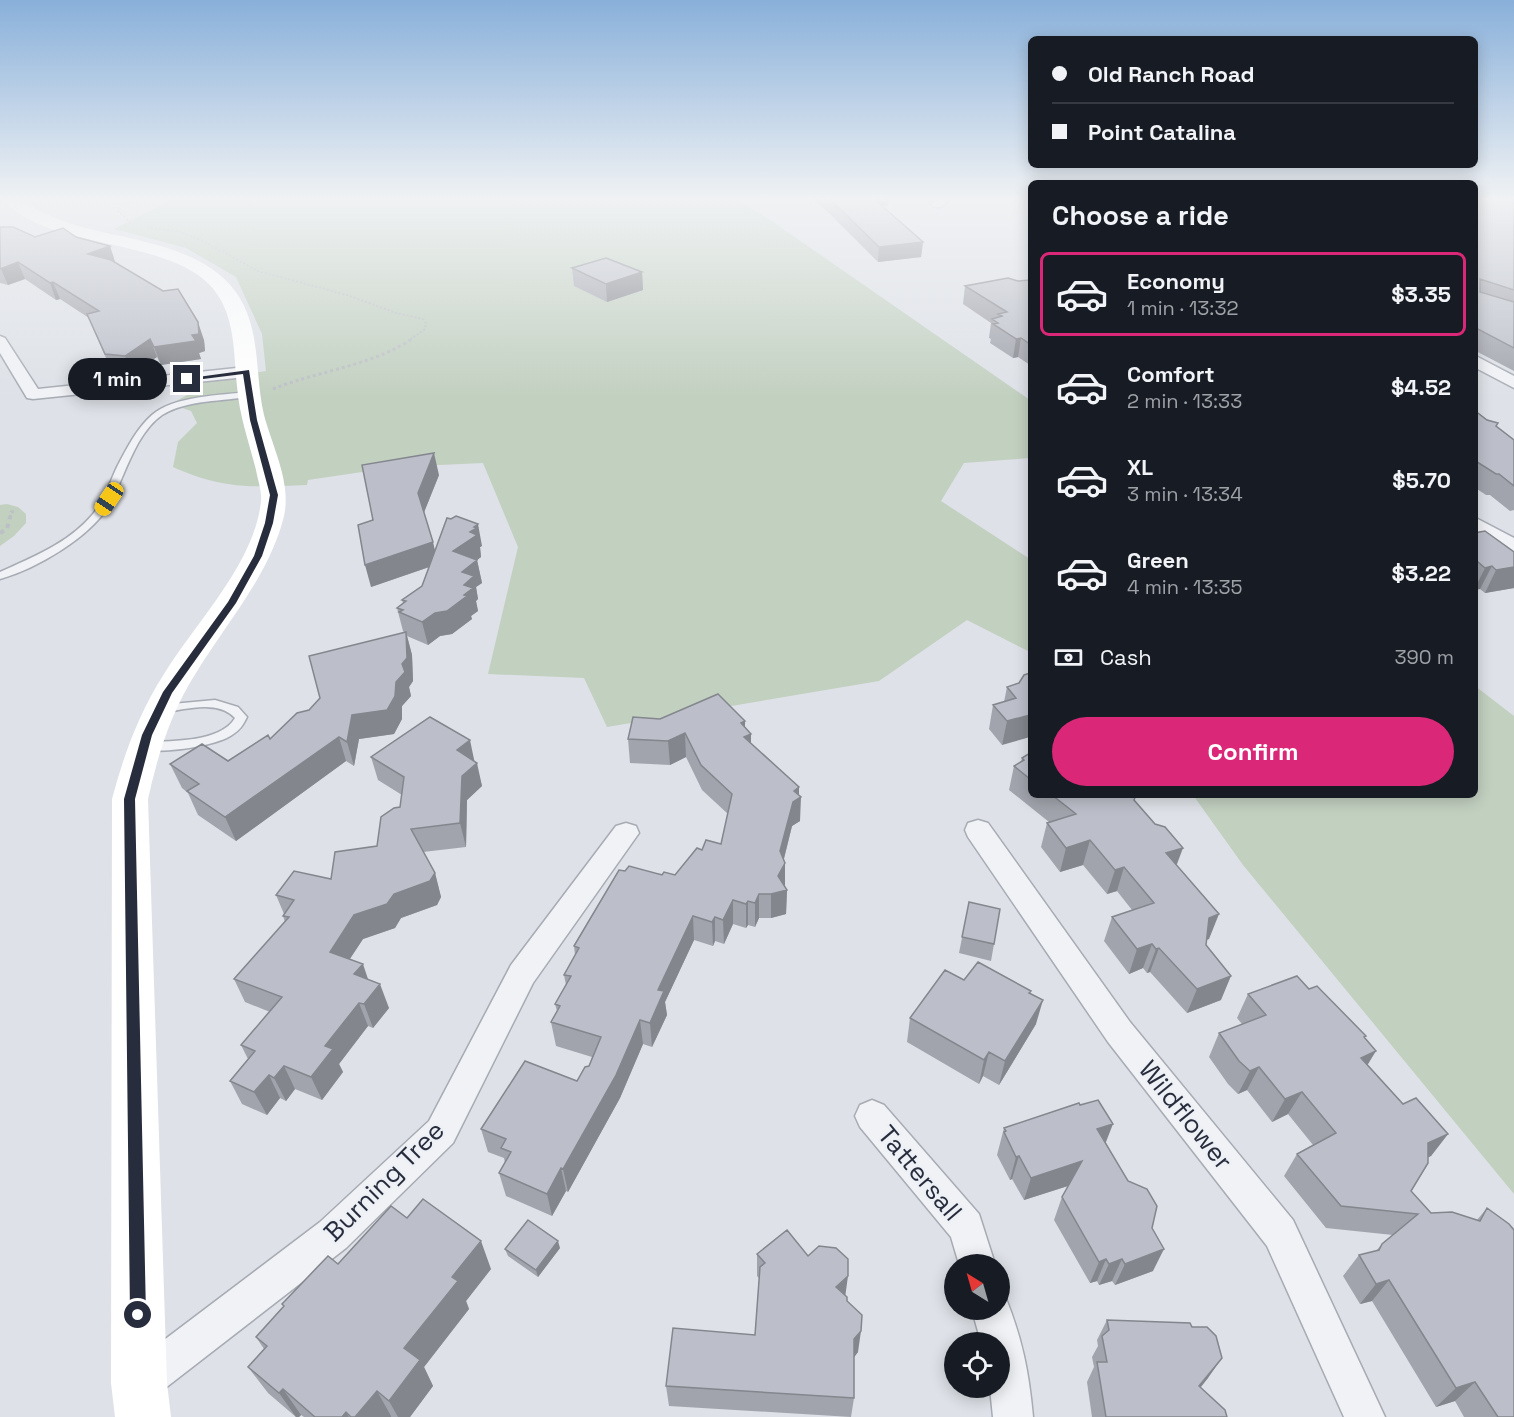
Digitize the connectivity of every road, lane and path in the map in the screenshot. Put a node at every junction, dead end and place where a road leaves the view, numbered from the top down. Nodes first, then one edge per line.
1 (191, 264) edge
2 (244, 264) edge
3 (0, 341) edge
4 (1478, 362) edge
5 (248, 383) junction
6 (1514, 383) edge
7 (15, 511) dead end
8 (1478, 525) edge
9 (0, 533) edge
10 (1514, 546) edge
11 (0, 576) edge
12 (159, 710) junction
13 (143, 747) junction
14 (978, 830) dead end
15 (626, 833) dead end
16 (872, 1116) dead end
17 (974, 1254) edge
18 (994, 1320) edge
19 (139, 1383) junction
20 (143, 1417) edge
21 (1013, 1417) edge
22 (1365, 1417) edge

1 - 5 street
2 - 5 path
3 - 5 street
4 - 6 street
5 - 11 lane
5 - 12 street
7 - 9 path
8 - 10 street
12 - 13 street
12 - 13 lane
13 - 19 street
14 - 22 street, Wildflower
15 - 19 street, Burning Tree
16 - 17 street, Tattersall
18 - 21 street
19 - 20 street

